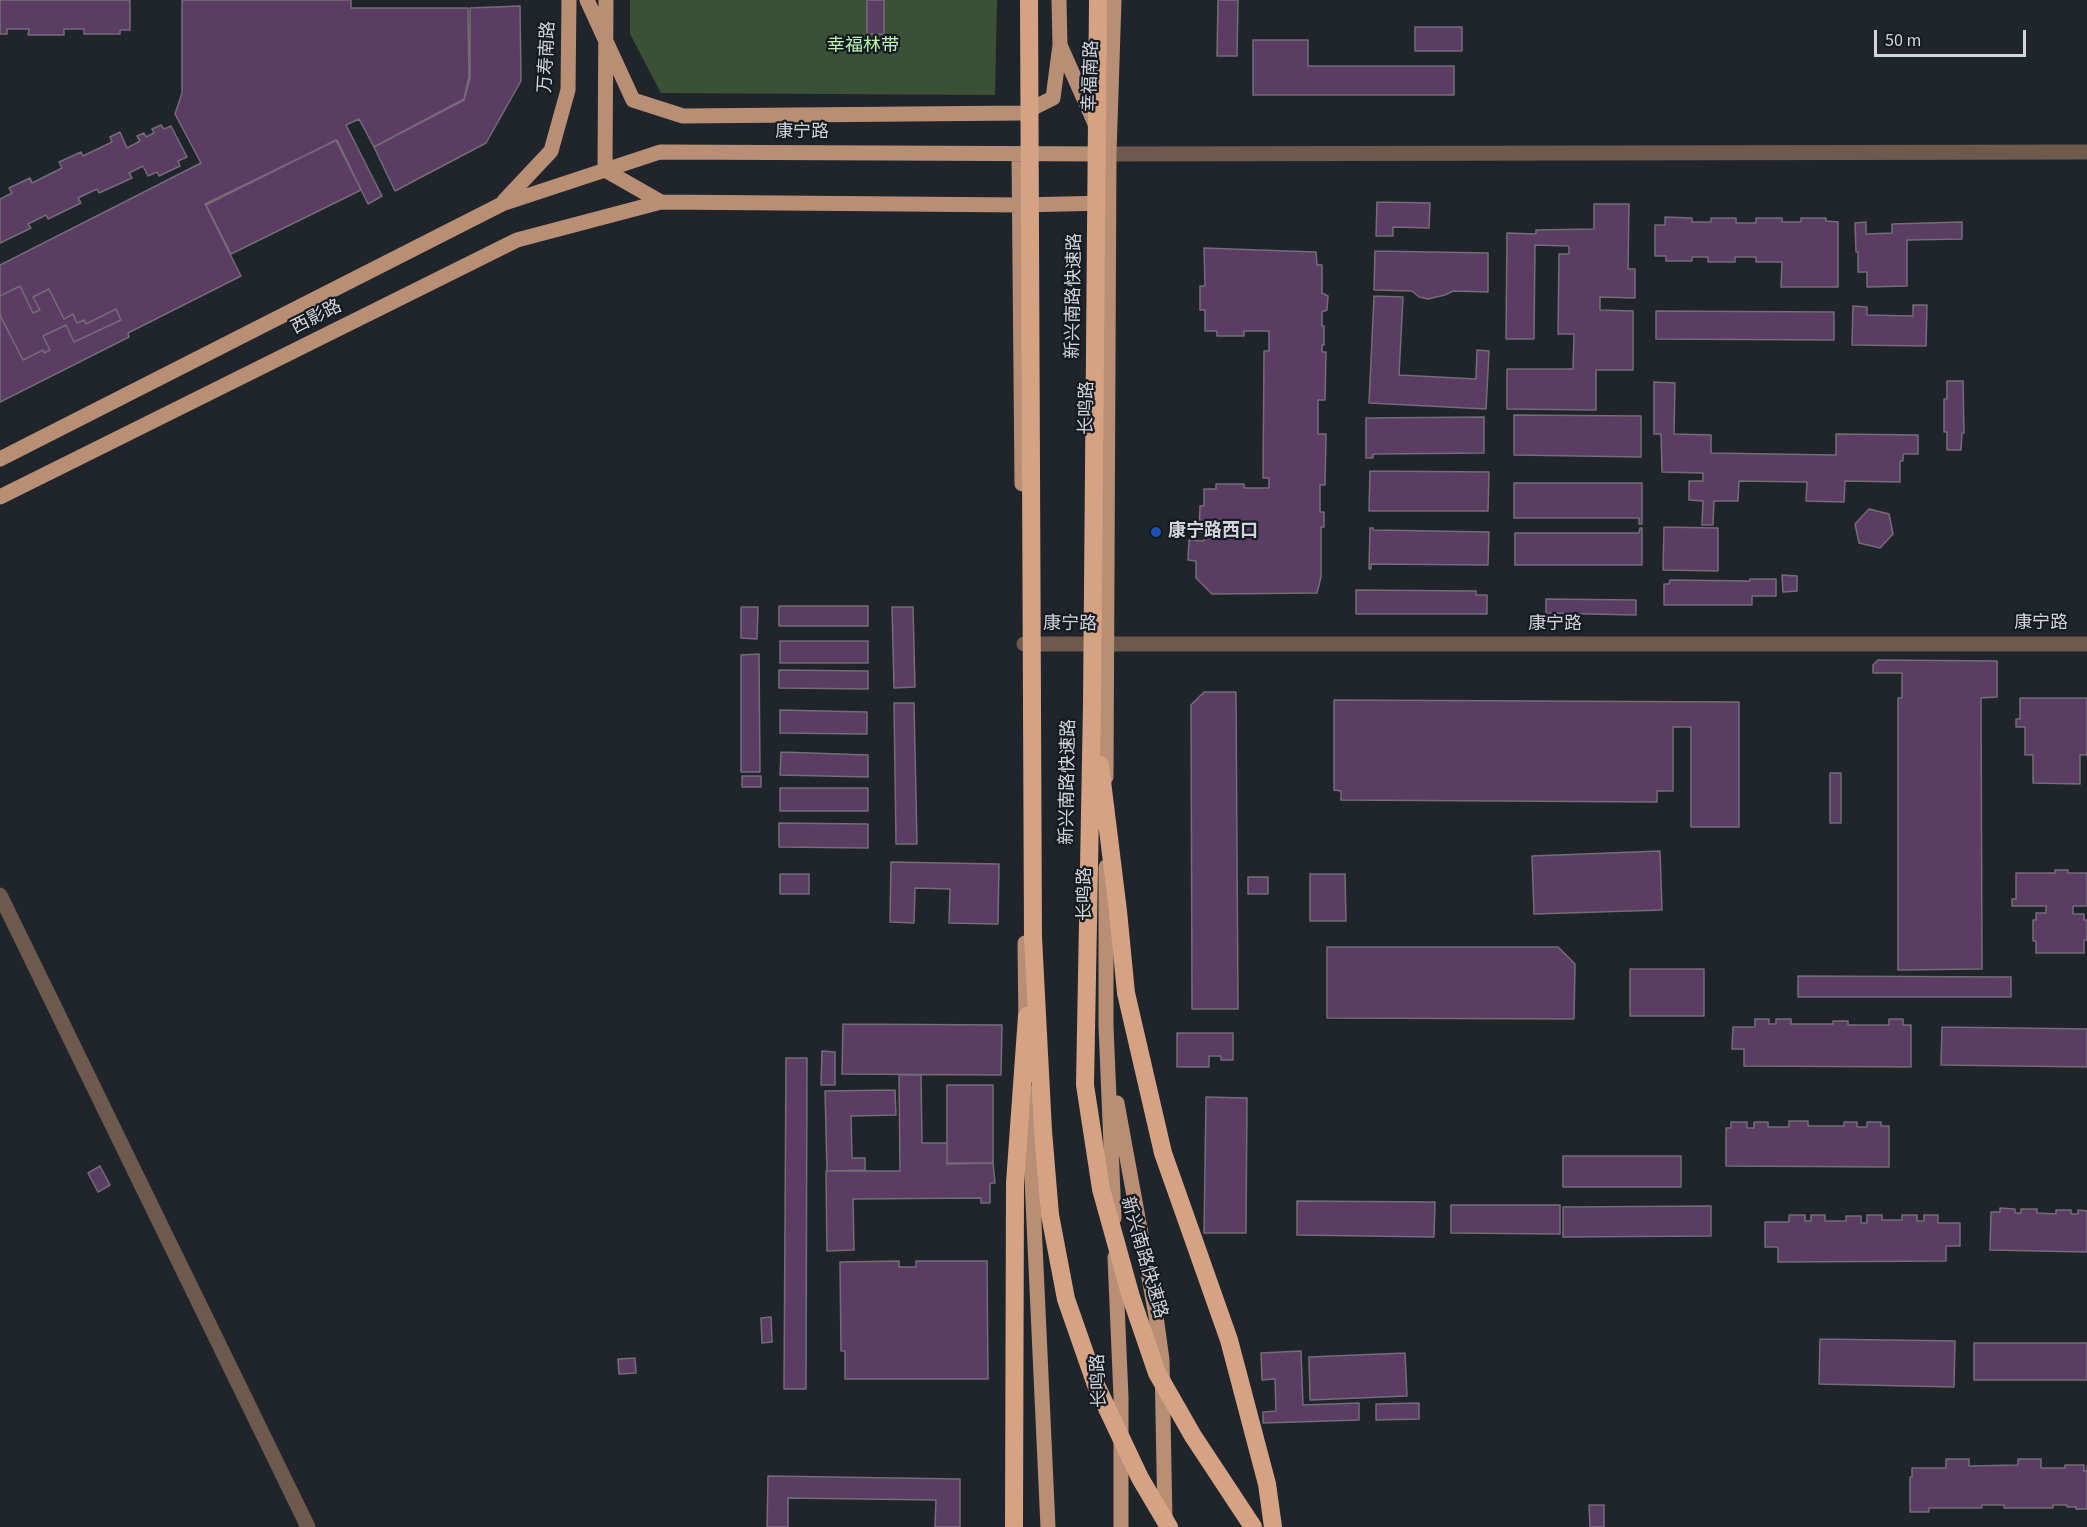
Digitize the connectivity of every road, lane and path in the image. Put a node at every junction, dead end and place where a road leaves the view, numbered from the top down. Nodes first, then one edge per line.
1 (569, 0) edge
2 (587, 0) edge
3 (606, 0) edge
4 (1029, 0) edge
5 (1059, 0) edge
6 (1098, 0) edge
7 (1114, 0) edge
8 (605, 38) junction
9 (1060, 45) junction
10 (2087, 152) edge
11 (1019, 154) junction
12 (1109, 154) junction
13 (605, 170) junction
14 (661, 202) junction
15 (1110, 202) junction
16 (502, 204) junction
17 (1020, 204) junction
18 (0, 459) edge
19 (0, 498) edge
20 (1024, 644) junction
21 (2087, 644) edge
22 (1106, 645) junction
23 (1092, 704) junction
24 (0, 895) edge
25 (1033, 937) junction
26 (1107, 1050) junction
27 (308, 1527) edge
28 (1014, 1527) edge
29 (1048, 1527) edge
30 (1121, 1527) edge
31 (1167, 1527) edge
32 (1253, 1527) edge
33 (1273, 1527) edge

1 - 16 main road, 万寿南路
2 - 8 main road
3 - 8 main road
4 - 25 highway, 新兴南路快速路
5 - 9 main road
6 - 23 highway, 新兴南路快速路
7 - 12 main road, 幸福南路
8 - 9 main road
8 - 13 main road
9 - 12 main road
10 - 12 street
11 - 12 main road, 康宁路
11 - 13 main road, 康宁路
11 - 17 main road
12 - 15 main road, 长鸣路
13 - 14 main road
13 - 16 main road, 康宁路
14 - 17 main road
14 - 19 main road, 西影路
15 - 17 main road
15 - 22 main road, 长鸣路
16 - 18 main road, 西影路
17 - 20 main road
20 - 22 street, 康宁路
20 - 29 main road
21 - 22 street, 康宁路
22 - 26 main road, 长鸣路
23 - 32 highway, 新兴南路快速路
23 - 33 highway
24 - 27 street
25 - 28 highway
25 - 31 highway, 新兴南路快速路
26 - 30 main road, 长鸣路
26 - 31 main road

